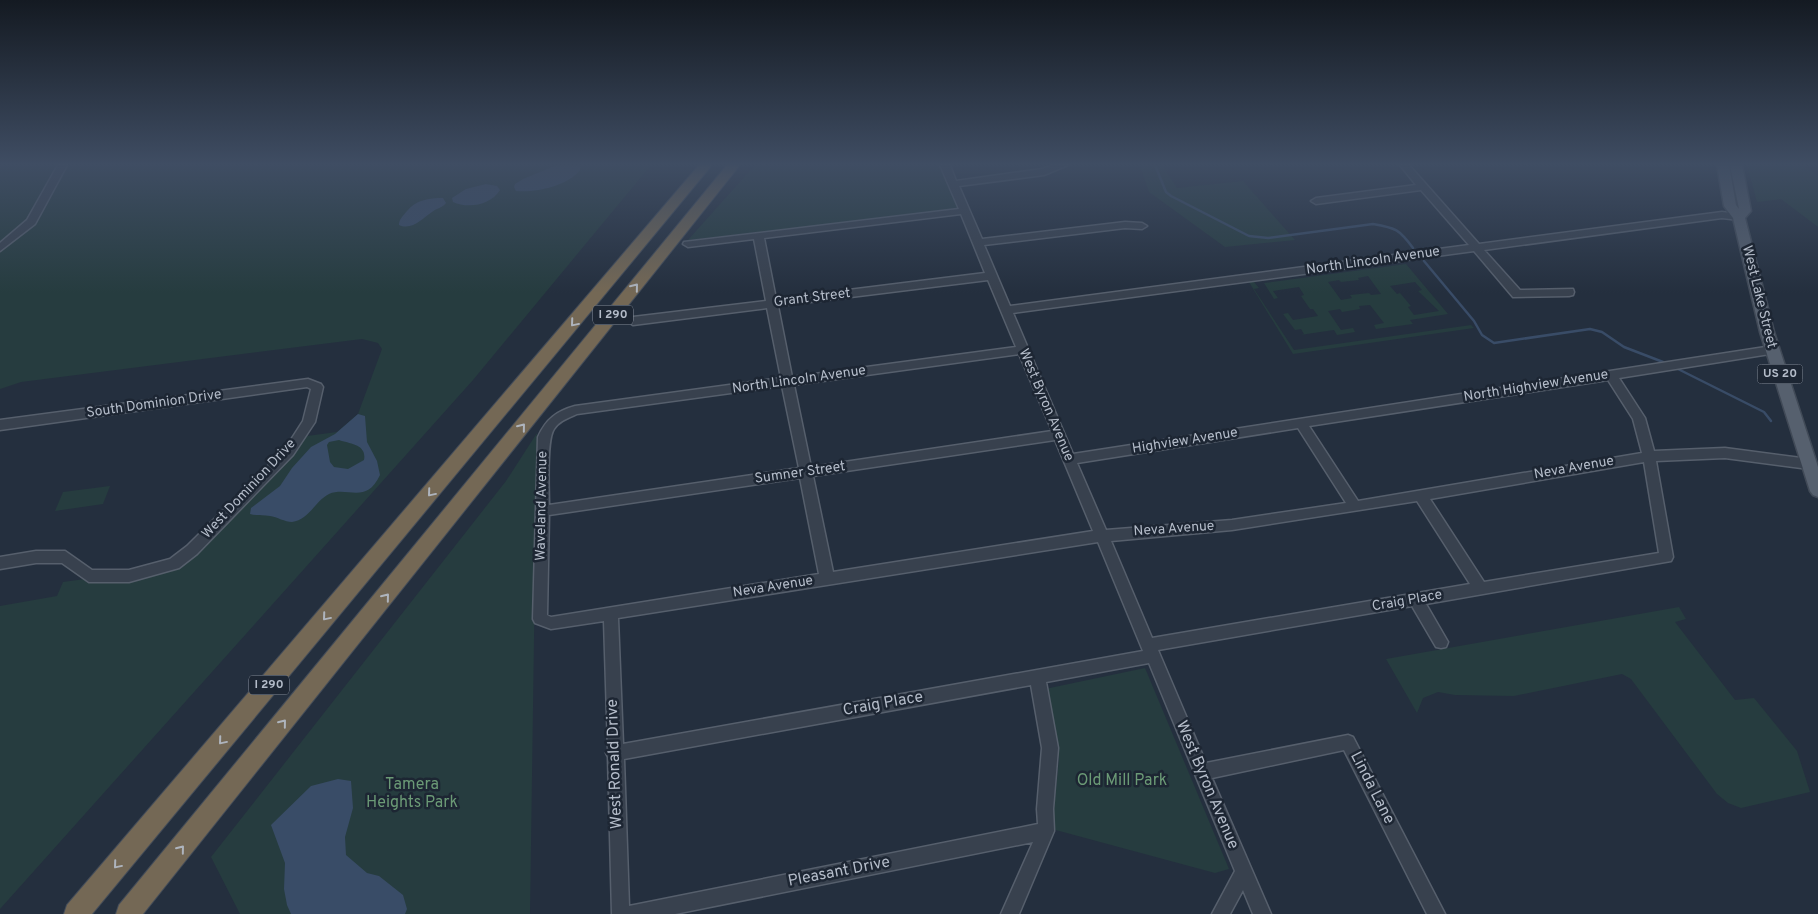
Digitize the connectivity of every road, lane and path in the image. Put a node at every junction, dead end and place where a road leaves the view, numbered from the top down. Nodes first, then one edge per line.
1 (40, 208) edge
2 (670, 208) edge
3 (699, 208) edge
4 (963, 208) edge
5 (1441, 208) edge
6 (1731, 208) edge
7 (1744, 208) edge
8 (964, 211) junction
9 (1739, 217) junction
10 (1142, 226) dead end
11 (758, 236) junction
12 (978, 243) junction
13 (688, 244) dead end
14 (1476, 247) junction
15 (0, 248) edge
16 (990, 276) junction
17 (1569, 292) dead end
18 (772, 303) junction
19 (1006, 310) junction
20 (633, 321) dead end
21 (1023, 350) junction
22 (1772, 350) junction
23 (1611, 375) junction
24 (788, 381) junction
25 (308, 383) joint
26 (575, 410) joint
27 (1301, 423) junction
28 (0, 424) edge
29 (1059, 435) junction
30 (1649, 456) junction
31 (1069, 459) junction
32 (1809, 464) junction
33 (807, 472) junction
34 (1818, 491) edge
35 (1420, 495) junction
36 (1355, 506) junction
37 (541, 511) junction
38 (1101, 535) junction
39 (0, 563) edge
40 (827, 578) junction
41 (1481, 589) junction
42 (1416, 600) junction
43 (610, 613) junction
44 (540, 619) joint
45 (1441, 642) dead end
46 (1150, 651) junction
47 (1037, 676) junction
48 (614, 753) junction
49 (1202, 772) junction
50 (1046, 831) junction
51 (1244, 872) junction
52 (76, 914) edge
53 (128, 914) edge
54 (621, 914) edge
55 (632, 914) edge
56 (1010, 914) edge
57 (1221, 914) edge
58 (1262, 914) edge
59 (1436, 914) edge

1 - 15 street
2 -> 52 highway, I 290
53 -> 3 highway, I 290
4 - 8 street, West Byron Avenue
5 - 14 street
6 - 9 main road, West Lake Street / US 20
7 - 9 main road, West Lake Street / US 20
8 - 11 street
8 - 12 street, West Byron Avenue
9 - 14 street, North Lincoln Avenue
9 - 22 main road, West Lake Street / US 20
10 - 12 street
11 - 13 street
11 - 18 street
12 - 16 street, West Byron Avenue
14 - 17 street
14 - 19 street, North Lincoln Avenue
16 - 18 street, Grant Street
16 - 19 street, West Byron Avenue
18 - 20 street, Grant Street
18 - 24 street
19 - 21 street, West Byron Avenue
21 - 24 street, North Lincoln Avenue
21 - 29 street, West Byron Avenue
22 - 23 street, North Highview Avenue
22 - 32 main road, West Lake Street / US 20
23 - 27 street, North Highview Avenue
23 - 30 street
24 - 26 street, North Lincoln Avenue
24 - 33 street
25 - 28 street, South Dominion Drive
25 - 39 street, West Dominion Drive
26 - 37 street, Waveland Avenue
27 - 31 street, Highview Avenue
27 - 36 street
29 - 31 street, West Byron Avenue
29 - 33 street, Sumner Street
30 - 32 street, Neva Avenue
30 - 35 street, Neva Avenue
30 - 41 street, Craig Place
31 - 38 street, West Byron Avenue
32 - 34 main road, West Lake Street / US 20
33 - 37 street, Sumner Street
33 - 40 street
35 - 36 street, Neva Avenue
35 - 41 street
36 - 38 street, Neva Avenue
37 - 44 street, Waveland Avenue
38 - 40 street, Neva Avenue
38 - 46 street, West Byron Avenue
40 - 43 street, Neva Avenue
41 - 42 street, Craig Place
42 - 45 street
42 - 46 street, Craig Place
43 - 44 street, Neva Avenue
43 - 48 street, West Ronald Drive
46 - 47 street, Craig Place
46 - 49 street, West Byron Avenue
47 - 48 street, Craig Place
47 - 50 street
48 - 54 street, West Ronald Drive
49 - 51 street, West Byron Avenue
49 - 59 street, Linda Lane
50 - 55 street, Pleasant Drive
50 - 56 street
51 - 57 street
51 - 58 street, West Byron Avenue

